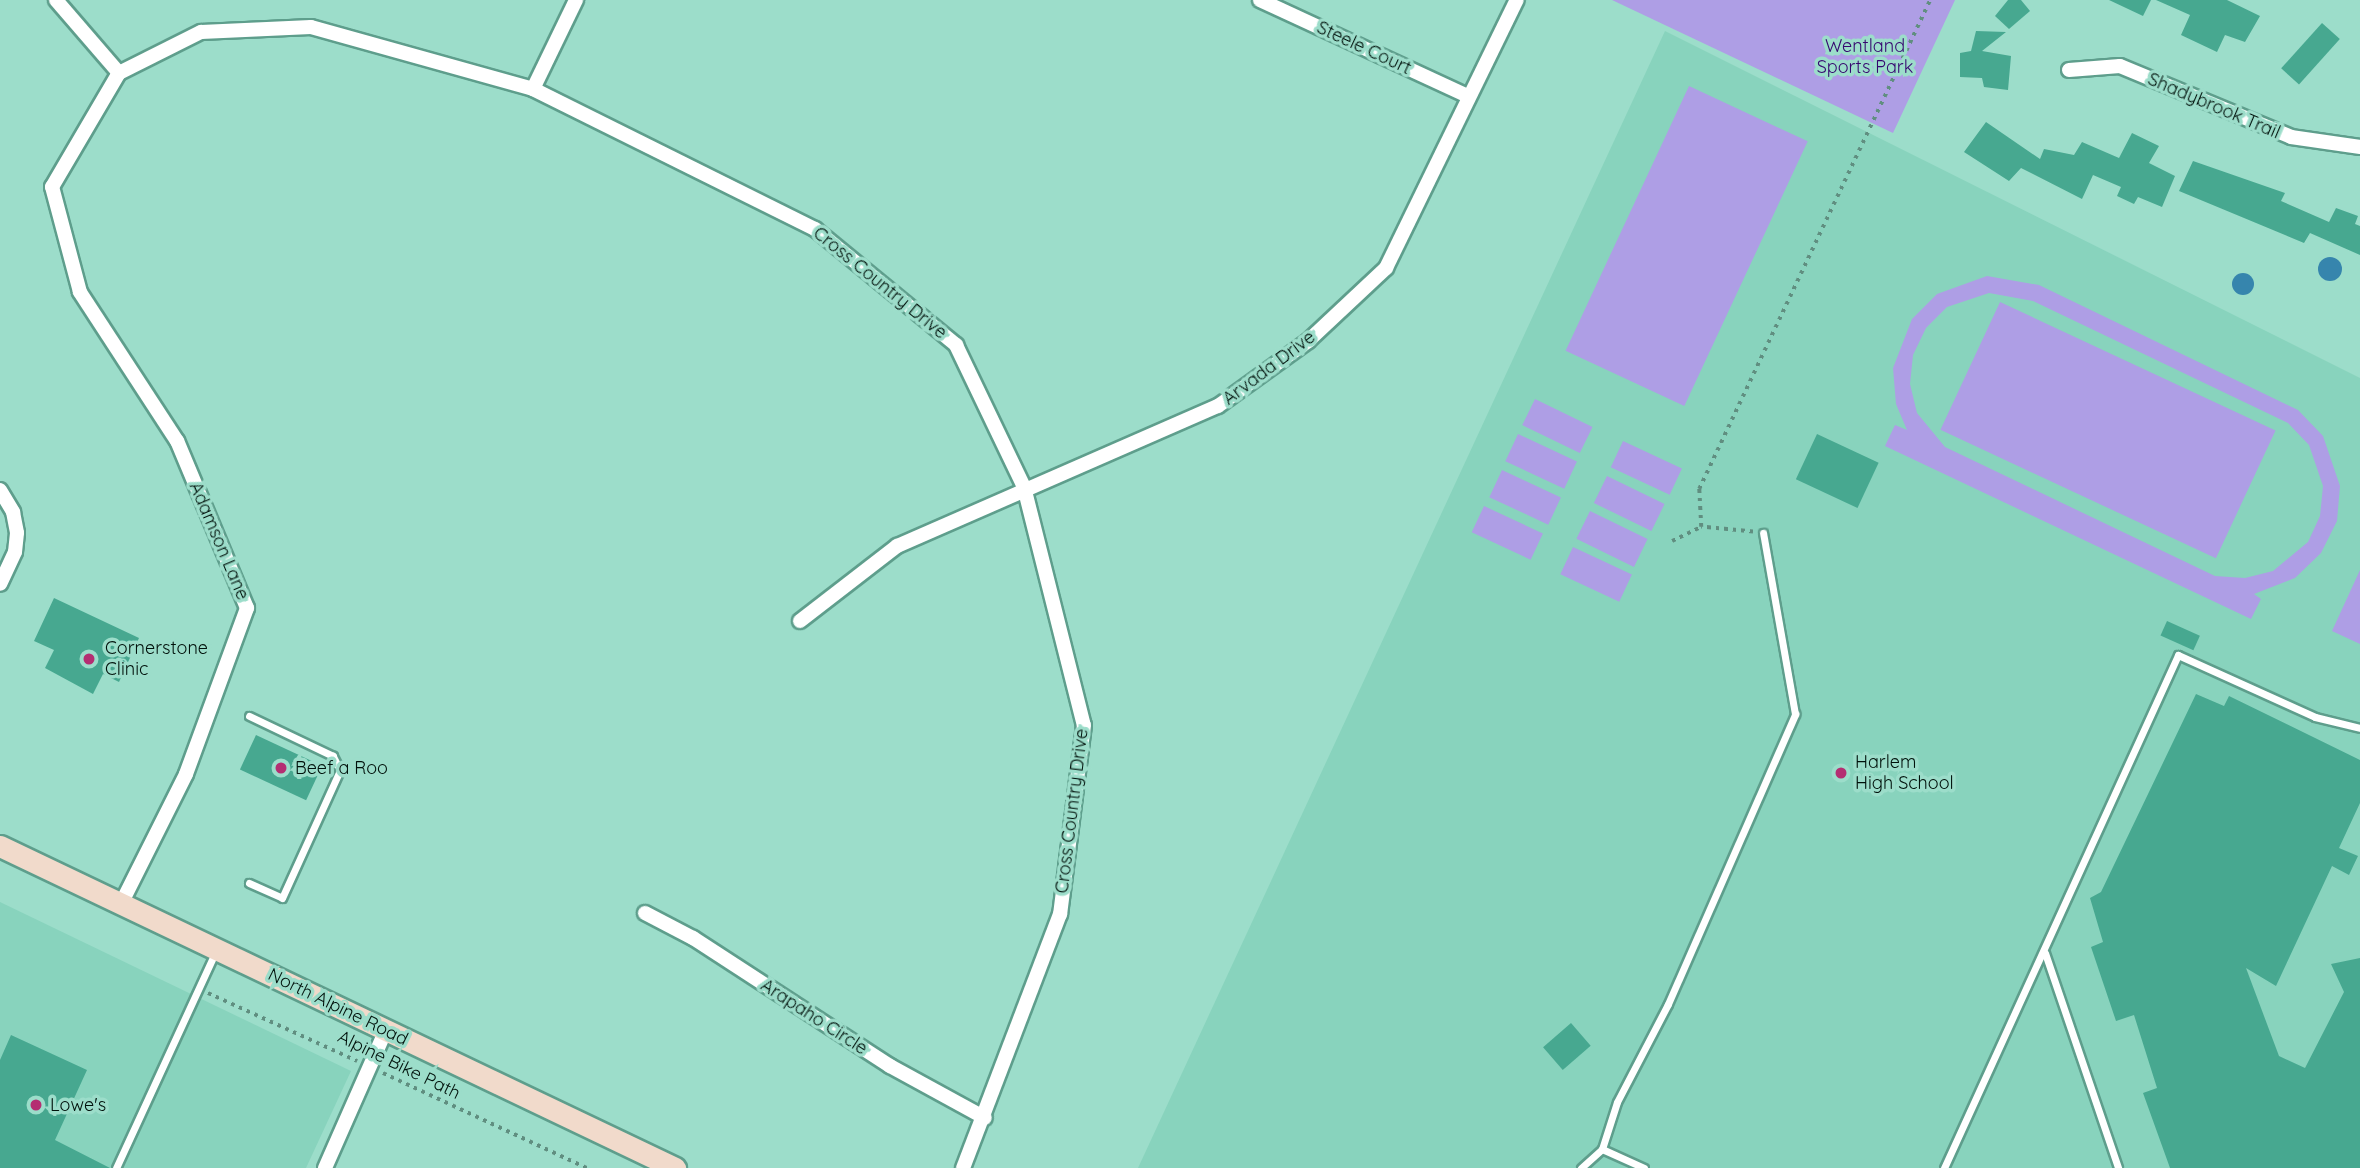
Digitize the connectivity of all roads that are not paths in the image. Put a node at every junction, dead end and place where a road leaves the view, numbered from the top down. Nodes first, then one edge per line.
1 (56, 0) edge
2 (576, 0) edge
3 (1260, 0) edge
4 (1517, 0) edge
5 (2069, 71) dead end
6 (119, 73) junction
7 (533, 89) junction
8 (1468, 96) junction
9 (2360, 147) edge
10 (1024, 487) junction
11 (0, 489) edge
12 (1763, 533) road end
13 (0, 584) edge
14 (800, 621) dead end
15 (250, 716) dead end
16 (2360, 728) edge
17 (0, 846) edge
18 (249, 883) dead end
19 (121, 904) junction
20 (645, 913) dead end
21 (217, 949) junction
22 (2045, 953) junction
23 (386, 1030) junction
24 (985, 1118) junction
25 (1602, 1149) junction
26 (116, 1168) edge
27 (325, 1168) edge
28 (676, 1168) edge
29 (963, 1168) edge
30 (1581, 1168) edge
31 (1644, 1168) edge
32 (1944, 1168) edge
33 (2118, 1168) edge

1 - 6 street
2 - 7 street
3 - 8 street, Steele Court
4 - 8 street, Arvada Drive
5 - 9 street, Shadybrook Trail
6 - 7 street, Cross Country Drive
6 - 19 street, Adamson Lane
7 - 10 street, Cross Country Drive
8 - 10 street, Arvada Drive
10 - 14 street, Arvada Drive
10 - 24 street, Cross Country Drive
11 - 13 street
12 - 25 lane
15 - 18 lane
16 - 22 lane
17 - 19 main road, North Alpine Road
19 - 21 main road, North Alpine Road
20 - 24 street, Arapaho Circle
21 - 23 main road, North Alpine Road
21 - 26 lane
22 - 32 lane
22 - 33 lane
23 - 27 street
23 - 28 main road, North Alpine Road
24 - 29 street, Cross Country Drive
25 - 30 lane
25 - 31 lane

